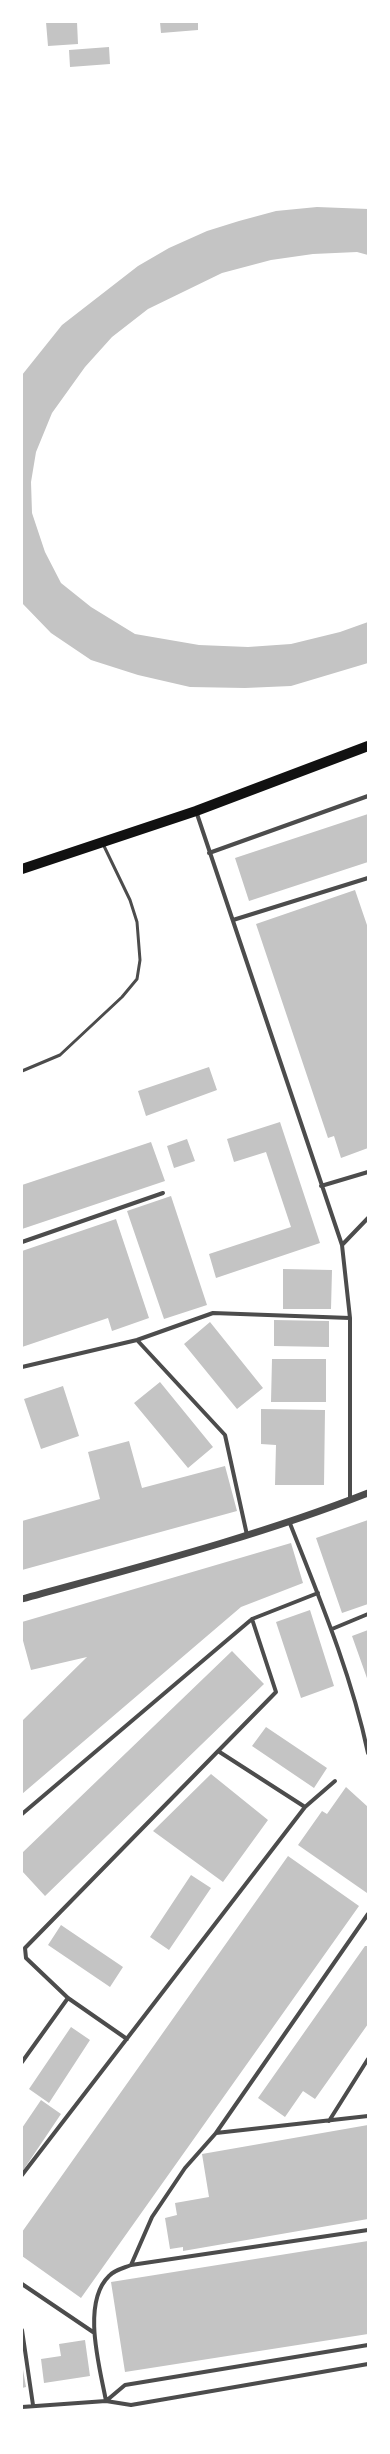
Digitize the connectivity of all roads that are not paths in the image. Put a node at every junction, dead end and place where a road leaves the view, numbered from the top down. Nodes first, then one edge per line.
1 (368, 746) edge
2 (368, 796) edge
3 (196, 811) junction
4 (102, 842) junction
5 (209, 853) junction
6 (22, 869) edge
7 (368, 878) edge
8 (233, 920) junction
9 (22, 1071) edge
10 (368, 1172) edge
11 (321, 1186) junction
12 (163, 1193) dead end
13 (368, 1218) edge
14 (22, 1242) edge
15 (342, 1245) junction
16 (350, 1318) junction
17 (137, 1340) junction
18 (22, 1368) edge
19 (368, 1493) edge
20 (350, 1500) junction
21 (289, 1521) junction
22 (247, 1535) junction
23 (318, 1593) junction
24 (22, 1599) edge
25 (368, 1614) edge
26 (252, 1619) junction
27 (332, 1629) junction
28 (368, 1724) edge
29 (362, 1726) junction
30 (218, 1751) junction
31 (368, 1753) edge
32 (335, 1781) dead end
33 (305, 1807) junction
34 (22, 1814) edge
35 (368, 1914) edge
36 (68, 1998) junction
37 (127, 2038) junction
38 (368, 2059) edge
39 (22, 2062) edge
40 (368, 2116) edge
41 (329, 2121) junction
42 (216, 2133) junction
43 (22, 2175) edge
44 (368, 2230) edge
45 (131, 2265) junction
46 (22, 2284) edge
47 (22, 2330) edge
48 (93, 2332) junction
49 (368, 2345) edge
50 (368, 2364) edge
51 (106, 2401) junction
52 (33, 2405) junction
53 (22, 2407) edge

1 - 3 main road
2 - 5 street
3 - 4 main road
3 - 5 street
4 - 6 main road
4 - 9 lane
5 - 8 street
7 - 8 street
8 - 11 street
10 - 11 street
11 - 15 street
12 - 14 street
13 - 15 street
15 - 16 street
16 - 17 street
16 - 20 street
17 - 18 street
17 - 22 street
19 - 20 street
20 - 21 street
21 - 22 street
21 - 23 street
22 - 24 street
23 - 26 street
23 - 27 street
25 - 27 street
26 - 30 street
26 - 34 street
27 - 29 street
28 - 29 street
29 - 31 street
30 - 33 street
30 - 36 street
32 - 33 street
33 - 37 street
35 - 42 street
36 - 37 street
36 - 39 street
37 - 43 street
38 - 41 street
40 - 41 street
41 - 42 street
42 - 45 street
44 - 45 street
45 - 48 street
46 - 48 street
47 - 52 street
48 - 51 street
49 - 51 street
50 - 51 street
51 - 52 street
52 - 53 street

